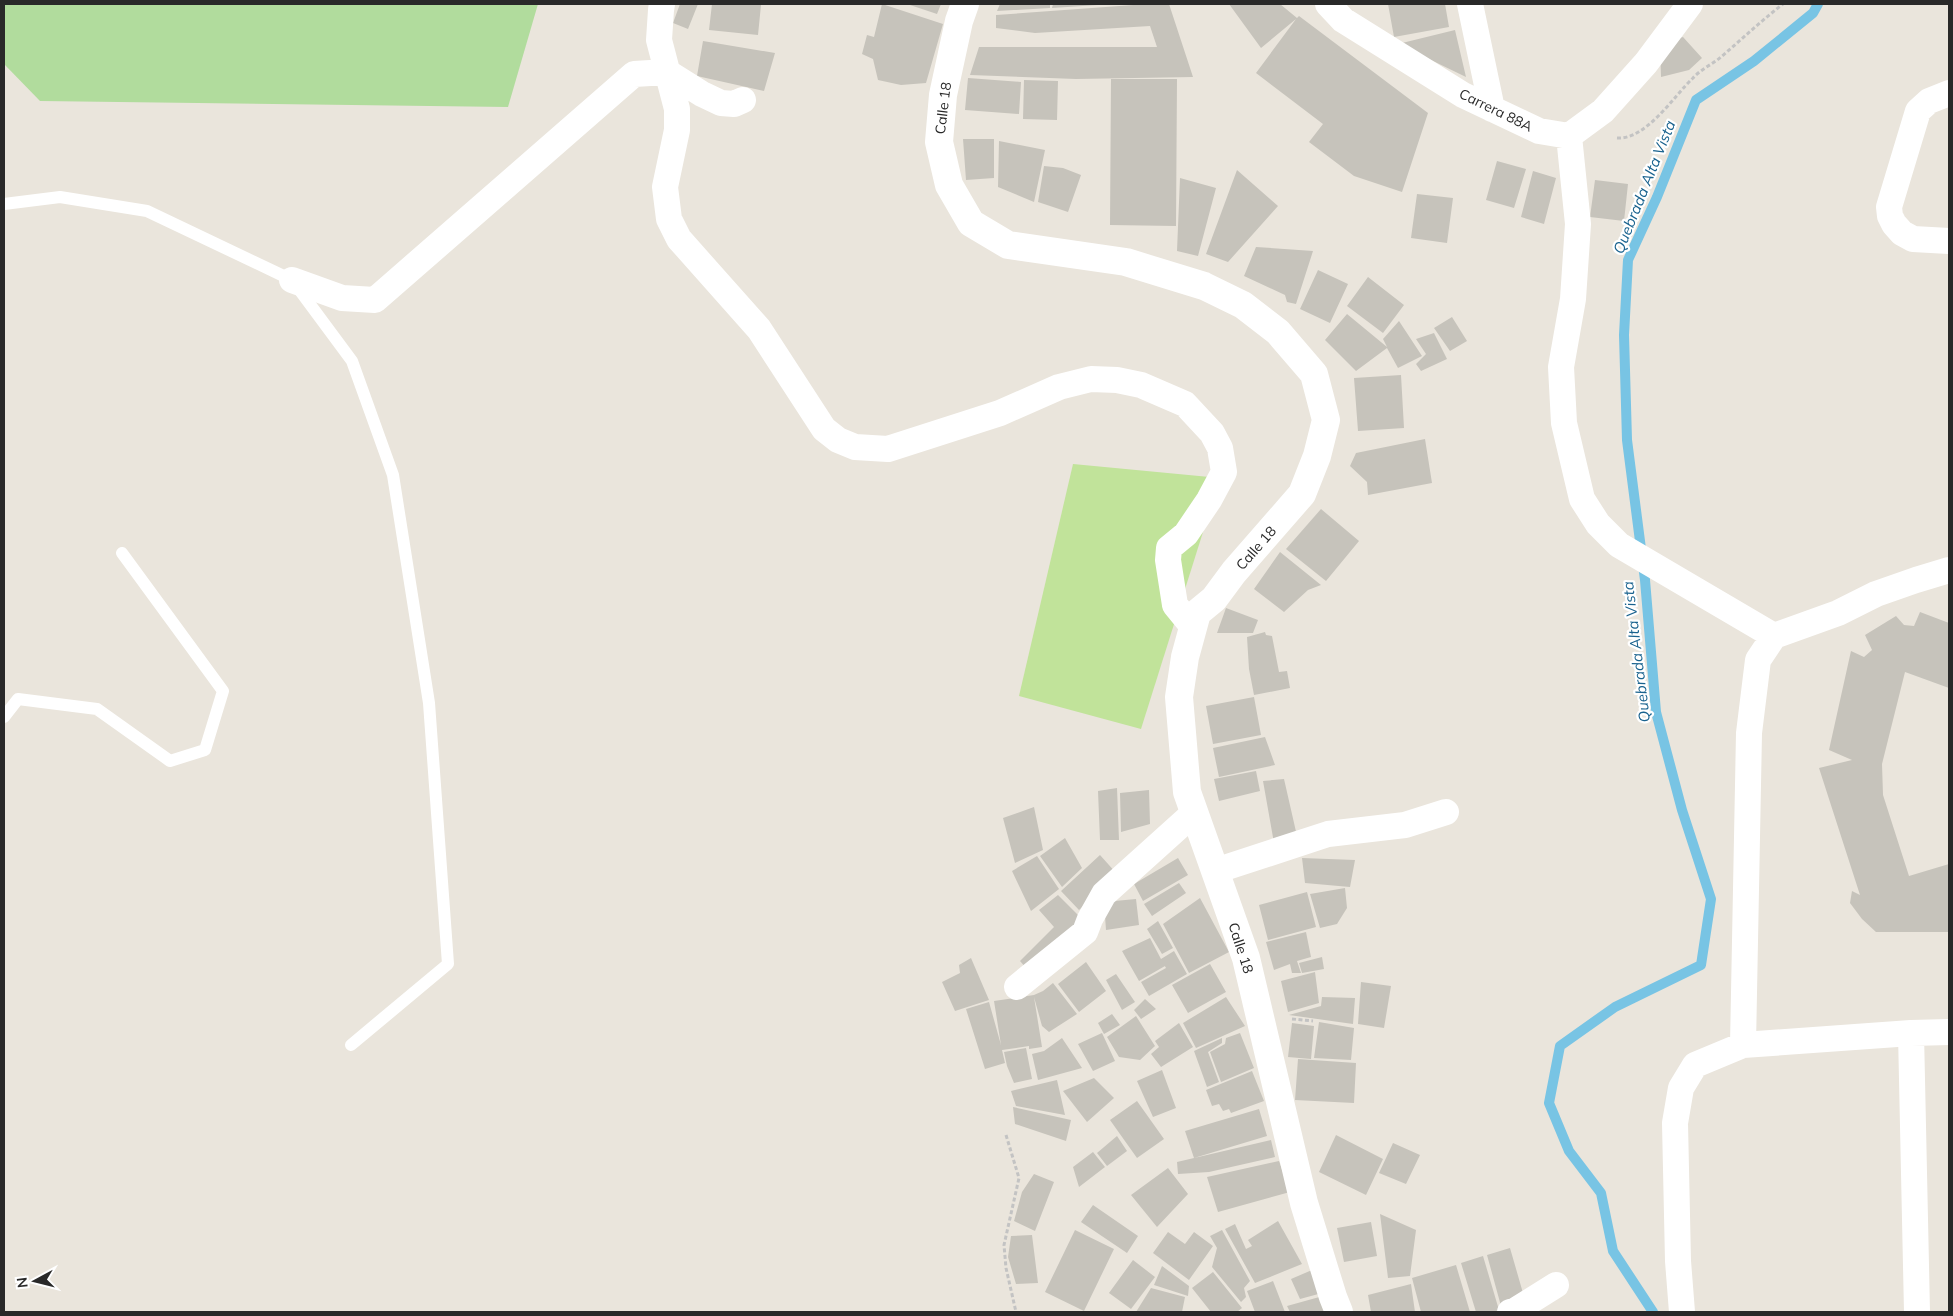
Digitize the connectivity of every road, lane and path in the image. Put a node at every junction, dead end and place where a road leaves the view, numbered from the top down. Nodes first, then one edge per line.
1 (662, 4) edge
2 (965, 4) edge
3 (1328, 4) edge
4 (1470, 4) edge
5 (1690, 4) edge
6 (1783, 4) edge
7 (667, 72) junction
8 (1947, 89) edge
9 (744, 100) dead end
10 (1492, 109) junction
11 (1569, 136) junction
12 (4, 204) edge
13 (1949, 241) edge
14 (292, 280) junction
15 (122, 554) dead end
16 (1949, 570) edge
17 (1193, 627) junction
18 (1774, 636) junction
19 (4, 717) edge
20 (1194, 812) junction
21 (1446, 812) dead end
22 (1214, 871) junction
23 (1017, 986) dead end
24 (1949, 1032) edge
25 (1911, 1033) junction
26 (351, 1045) dead end
27 (1743, 1045) junction
28 (1006, 1135) dead end
29 (1556, 1285) dead end
30 (1016, 1312) edge
31 (1339, 1312) edge
32 (1510, 1312) edge
33 (1682, 1312) edge
34 (1917, 1312) edge

1 - 7 street
2 - 17 street, Calle 18
3 - 10 street, Carrera 88A
4 - 10 street
5 - 11 street
6 - 11 path
7 - 9 street
7 - 14 street
7 - 17 street
8 - 13 street
10 - 11 street, Carrera 88A
11 - 18 street
12 - 14 lane
14 - 26 lane
15 - 19 lane
16 - 18 street
17 - 20 street, Calle 18
18 - 27 street
20 - 22 street, Calle 18
20 - 23 street
21 - 22 street
22 - 31 street, Calle 18
24 - 25 street
25 - 27 street
25 - 34 street
27 - 33 street
28 - 30 path
29 - 32 street

